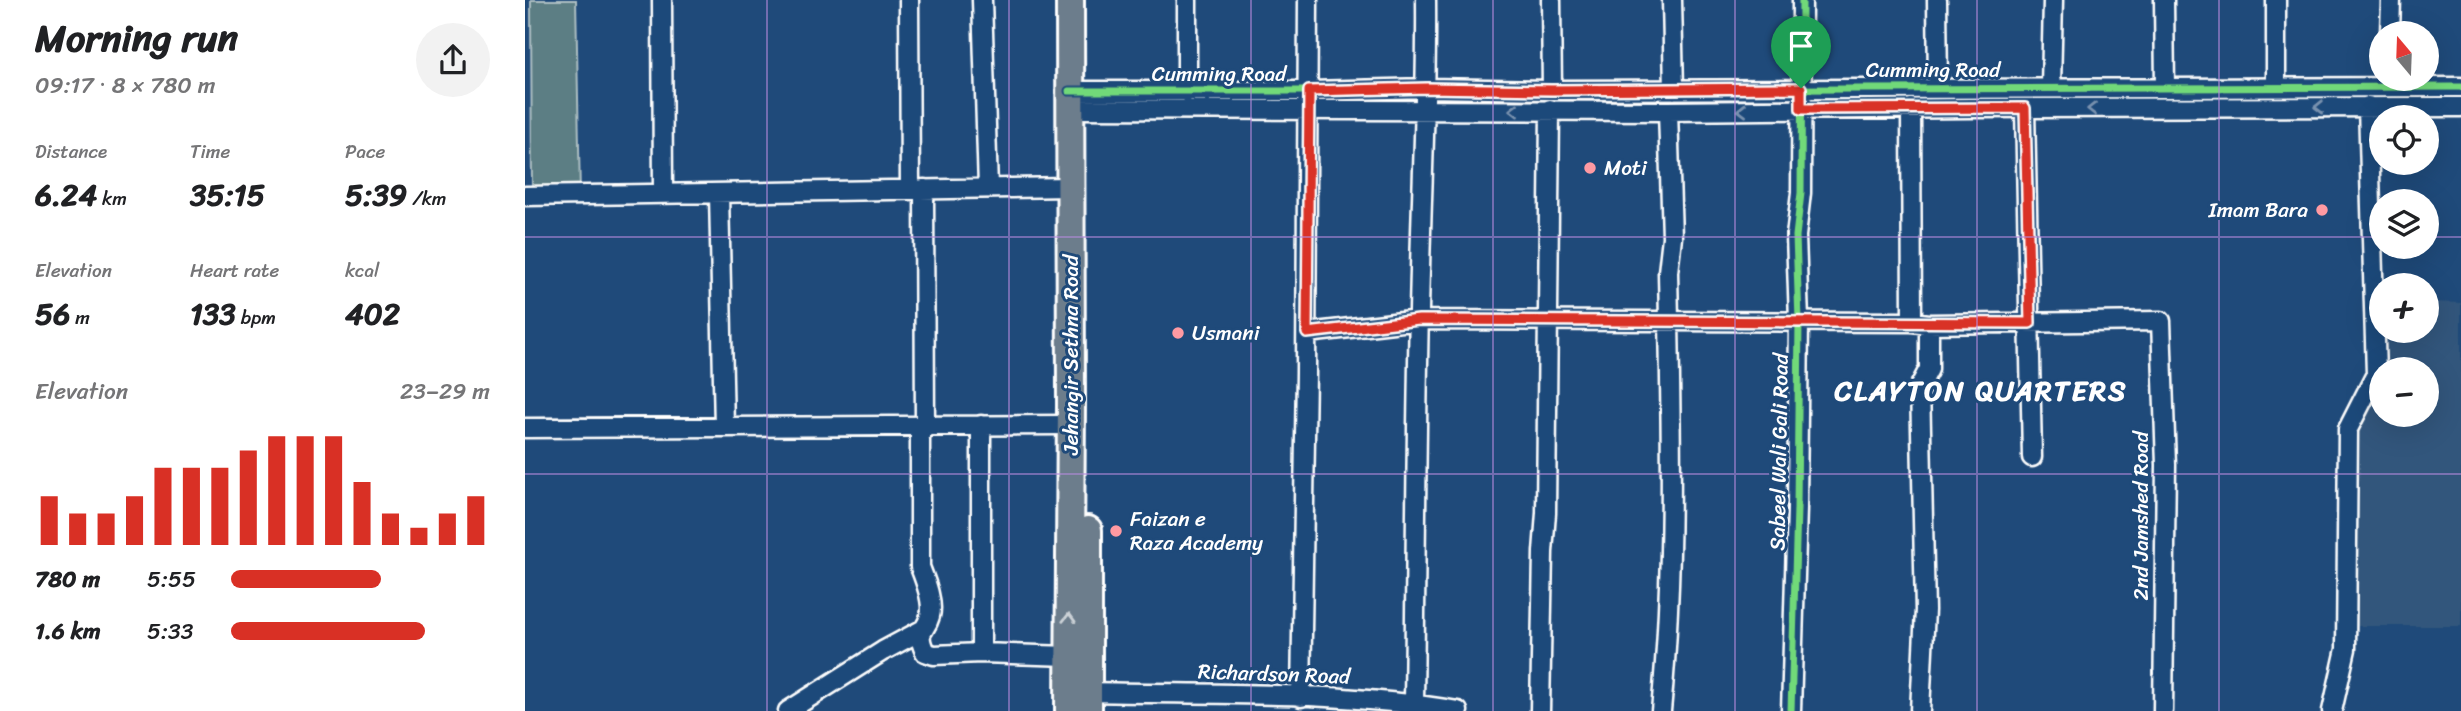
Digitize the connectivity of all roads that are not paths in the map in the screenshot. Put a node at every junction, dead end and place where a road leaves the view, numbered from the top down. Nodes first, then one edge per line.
1 (662, 0) edge
2 (909, 0) edge
3 (982, 0) edge
4 (1070, 0) edge
5 (1087, 0) edge
6 (1187, 0) edge
7 (1308, 0) edge
8 (1426, 0) edge
9 (1551, 0) edge
10 (1672, 0) edge
11 (1801, 0) edge
12 (1937, 0) edge
13 (2053, 0) edge
14 (2164, 0) edge
15 (2276, 0) edge
16 (2391, 0) edge
17 (2390, 21) edge
18 (2369, 84) edge
19 (2439, 86) edge
20 (2051, 87) junction
21 (2276, 87) junction
22 (2461, 87) edge
23 (1427, 88) junction
24 (1801, 88) junction
25 (1938, 88) junction
26 (2165, 88) junction
27 (1552, 90) junction
28 (1674, 90) junction
29 (1187, 92) junction
30 (1078, 100) junction
31 (1309, 100) junction
32 (2368, 106) junction
33 (2461, 107) edge
34 (1911, 108) junction
35 (2025, 108) junction
36 (1550, 109) junction
37 (1801, 109) junction
38 (1425, 110) junction
39 (1668, 111) junction
40 (1070, 187) junction
41 (988, 188) junction
42 (917, 190) junction
43 (719, 192) junction
44 (663, 194) junction
45 (525, 196) edge
46 (1419, 320) junction
47 (1798, 320) junction
48 (1548, 322) junction
49 (1669, 322) junction
50 (1920, 323) junction
51 (2030, 323) junction
52 (1307, 333) junction
53 (981, 425) junction
54 (1071, 425) junction
55 (925, 426) junction
56 (724, 427) junction
57 (525, 428) edge
58 (2032, 457) dead end
59 (922, 630) junction
60 (981, 653) junction
61 (1069, 656) junction
62 (1293, 701) edge
63 (1088, 702) edge
64 (1414, 703) junction
65 (788, 711) edge
66 (1069, 711) edge
67 (1458, 711) edge
68 (1540, 711) edge
69 (1661, 711) edge
70 (1791, 711) edge
71 (1920, 711) edge
72 (2163, 711) edge
73 (2332, 711) edge

1 - 44 street
2 - 42 street
3 - 41 street
4 - 30 highway, Jehangir Sethna Road
5 - 30 highway, Jehangir Sethna Road
6 - 29 street
7 - 31 street
8 - 23 street
9 - 27 street
10 - 28 street
11 - 24 street, Sabeel Wali Gali Road
12 - 25 street
13 - 20 street
14 - 26 street
15 - 21 street
16 - 17 street
18 - 21 street, Cumming Road
19 - 22 street, Cumming Road
20 - 25 street, Cumming Road
20 - 26 street, Cumming Road
21 - 26 street, Cumming Road
23 - 27 street, Cumming Road
23 - 31 street, Cumming Road
23 - 38 street
24 - 25 street, Cumming Road
24 - 28 street, Cumming Road
24 - 37 street, Sabeel Wali Gali Road
27 - 28 street, Cumming Road
29 - 30 street, Cumming Road
29 - 31 street, Cumming Road
30 - 31 street, Cumming Road
30 - 40 highway, Jehangir Sethna Road
30 - 63 highway, Jehangir Sethna Road
31 - 38 street, Cumming Road
31 - 52 street
32 - 33 street, Cumming Road
32 -> 35 street, Cumming Road
32 - 73 street
34 - 35 street, Cumming Road
34 - 37 street, Cumming Road
34 - 50 street
35 - 51 street
36 -> 38 street, Cumming Road
36 - 39 street, Cumming Road
36 - 48 street
37 -> 39 street, Cumming Road
37 - 47 street, Sabeel Wali Gali Road
38 - 46 street
39 - 49 street
40 - 41 street
40 - 54 highway, Jehangir Sethna Road
41 - 42 street
42 - 43 street
42 - 55 street
43 - 44 street
43 - 56 street
44 - 45 street
46 - 48 street
46 - 52 street
46 - 64 street
47 - 49 street
47 - 50 street
47 - 70 street, Sabeel Wali Gali Road
48 - 49 street
48 - 68 street
49 - 69 street
50 - 51 street
50 - 71 street
51 - 58 street
51 - 72 street, 2nd Jamshed Road
52 - 62 street
53 - 54 street
53 - 55 street
53 - 60 street
61 -> 54 highway, Jehangir Sethna Road
55 - 56 street
55 - 59 street
56 - 57 street
59 - 60 street
59 - 65 street
60 - 61 street
61 - 66 highway, Jehangir Sethna Road
62 - 63 street, Richardson Road
62 - 64 street, Richardson Road
64 - 67 street, Richardson Road

